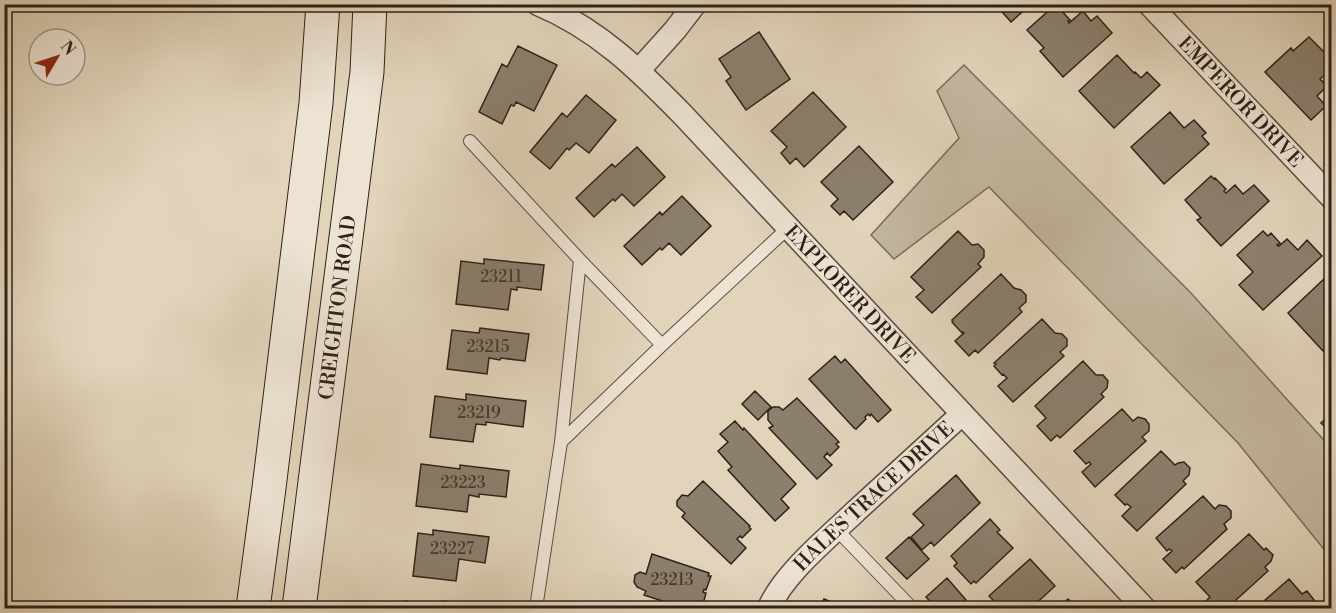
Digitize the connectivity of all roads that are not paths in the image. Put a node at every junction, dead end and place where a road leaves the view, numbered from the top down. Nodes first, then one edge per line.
1 (323, 4) edge
2 (370, 4) edge
3 (538, 4) edge
4 (694, 4) edge
5 (1149, 4) edge
6 (639, 70) junction
7 (470, 141) dead end
8 (1328, 188) edge
9 (788, 228) junction
10 (580, 260) junction
11 (662, 345) junction
12 (962, 414) junction
13 (561, 442) junction
14 (837, 530) junction
15 (253, 609) edge
16 (299, 609) edge
17 (536, 609) edge
18 (769, 609) edge
19 (912, 609) edge
20 (1144, 609) edge

1 - 15 street
2 - 16 street, CREIGHTON ROAD
3 - 6 street, EXPLORER DRIVE
4 - 6 street
5 - 8 street, EMPEROR DRIVE
6 - 9 street, EXPLORER DRIVE
7 - 10 lane
9 - 11 lane
9 - 12 street, EXPLORER DRIVE
10 - 11 lane
10 - 13 lane
11 - 13 lane
12 - 14 street, HALES TRACE DRIVE
12 - 20 street, EXPLORER DRIVE
13 - 17 lane
14 - 18 street, HALES TRACE DRIVE
14 - 19 lane

